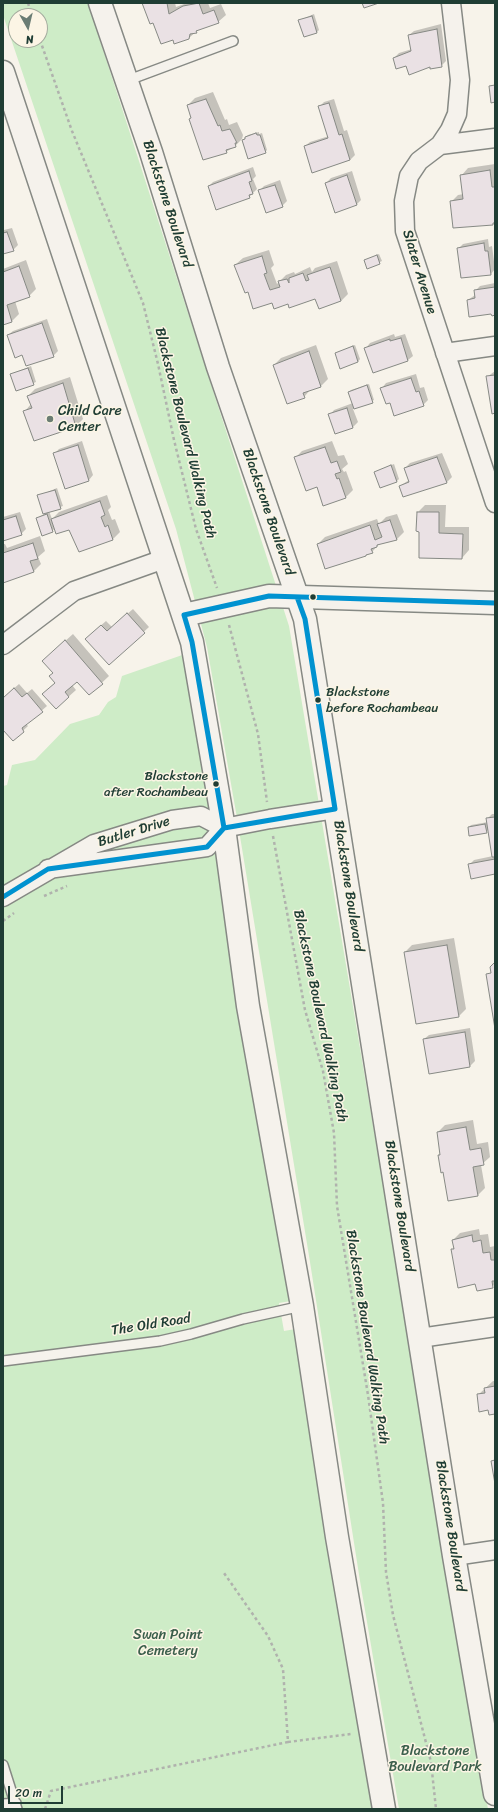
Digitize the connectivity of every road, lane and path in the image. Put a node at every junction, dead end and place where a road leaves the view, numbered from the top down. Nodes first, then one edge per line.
1 (100, 3) edge
2 (451, 3) edge
3 (233, 41) dead end
4 (43, 48) edge
5 (3, 72) edge
6 (126, 80) junction
7 (495, 138) edge
8 (440, 145) junction
9 (495, 346) edge
10 (445, 353) junction
11 (495, 503) edge
12 (164, 559) junction
13 (297, 597) junction
14 (495, 603) edge
15 (224, 607) junction
16 (184, 616) junction
17 (3, 645) edge
18 (335, 809) junction
19 (270, 818) junction
20 (224, 828) junction
21 (48, 870) junction
22 (3, 897) edge
23 (302, 1306) junction
24 (495, 1326) edge
25 (420, 1338) junction
26 (3, 1361) edge
27 (495, 1550) edge
28 (454, 1556) junction
29 (224, 1573) dead end
30 (370, 1732) junction
31 (288, 1742) junction
32 (3, 1765) edge
33 (493, 1768) edge
34 (495, 1794) edge
35 (3, 1804) edge
36 (17, 1806) edge
37 (45, 1809) edge
38 (384, 1809) edge
39 (436, 1809) edge

1 - 6 main road, Blackstone Boulevard
2 - 8 street, Slater Avenue
3 - 6 lane
4 - 15 path, Blackstone Boulevard Walking Path
5 - 12 main road
6 - 13 main road, Blackstone Boulevard
7 - 8 street
8 - 10 street, Slater Avenue
9 - 10 street
10 - 11 street, Slater Avenue
12 - 16 main road
12 - 17 street
13 - 14 main road
13 - 15 main road
13 - 18 main road, Blackstone Boulevard
15 - 16 main road
15 - 19 path, Blackstone Boulevard Walking Path
16 - 20 main road
18 - 19 street
18 - 25 main road, Blackstone Boulevard
19 - 20 street
19 - 39 path, Blackstone Boulevard Walking Path
20 - 21 street, Butler Drive
20 - 21 street, Butler Drive
20 - 23 main road
21 - 22 street, Butler Drive
23 - 26 lane, The Old Road
23 - 30 main road
24 - 25 street
25 - 28 main road, Blackstone Boulevard
27 - 28 street
28 - 33 main road, Blackstone Boulevard
29 - 31 path
30 - 31 path
30 - 38 main road
31 - 37 path
32 - 36 lane
33 - 34 main road, Blackstone Boulevard
35 - 36 lane

